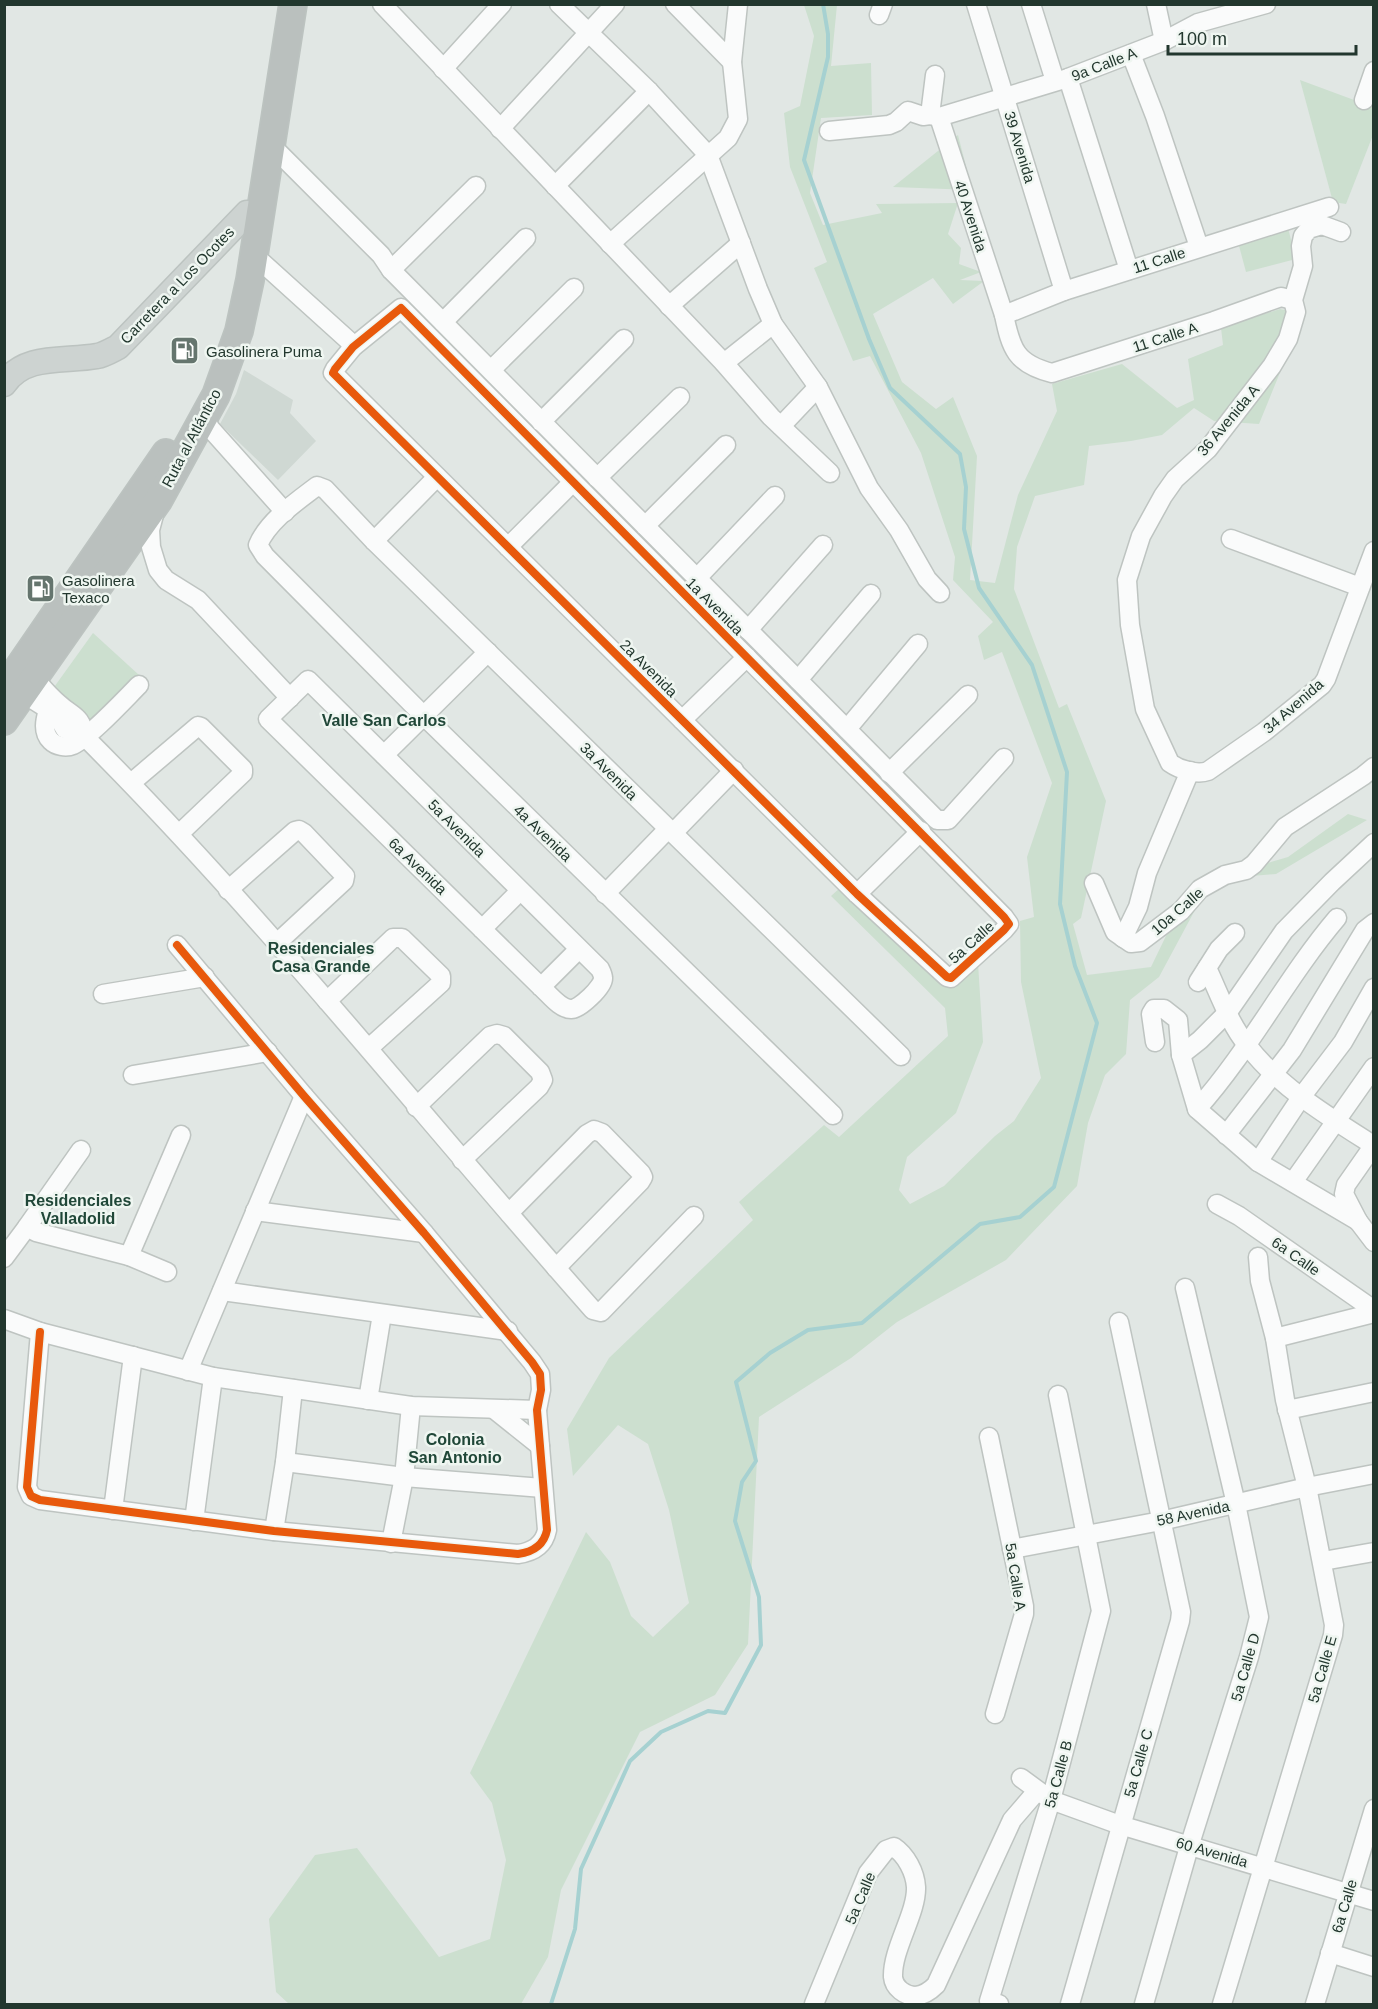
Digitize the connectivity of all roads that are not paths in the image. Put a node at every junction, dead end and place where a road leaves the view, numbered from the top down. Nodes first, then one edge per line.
1 (277, 4) edge
2 (293, 4) edge
3 (502, 4) edge
4 (560, 4) edge
5 (615, 4) edge
6 (675, 4) edge
7 (738, 4) edge
8 (976, 4) edge
9 (1031, 4) edge
10 (1156, 4) edge
11 (1266, 4) edge
12 (386, 6) edge
13 (589, 33) junction
14 (1164, 41) junction
15 (1131, 54) junction
16 (732, 62) junction
17 (443, 69) junction
18 (1374, 71) edge
19 (935, 75) dead end
20 (1061, 80) junction
21 (649, 91) junction
22 (1005, 97) junction
23 (1364, 100) dead end
24 (934, 116) junction
25 (500, 129) junction
26 (829, 131) dead end
27 (270, 152) junction
28 (708, 155) junction
29 (476, 186) dead end
30 (555, 186) junction
31 (1329, 207) dead end
32 (247, 213) junction
33 (1341, 232) dead end
34 (526, 238) dead end
35 (741, 243) junction
36 (610, 244) junction
37 (1199, 247) junction
38 (255, 256) junction
39 (391, 270) junction
40 (1129, 270) junction
41 (574, 288) dead end
42 (1064, 291) junction
43 (1293, 300) junction
44 (669, 306) junction
45 (443, 322) junction
46 (1005, 322) junction
47 (773, 324) junction
48 (624, 339) dead end
49 (353, 347) junction
50 (724, 363) junction
51 (1036, 369) joint
52 (490, 370) junction
53 (4, 384) edge
54 (818, 387) junction
55 (680, 397) dead end
56 (205, 417) junction
57 (542, 422) junction
58 (781, 426) junction
59 (726, 445) dead end
60 (830, 473) dead end
61 (438, 477) junction
62 (597, 478) junction
63 (573, 482) junction
64 (775, 496) dead end
65 (158, 501) junction
66 (285, 512) junction
67 (645, 526) junction
68 (1231, 538) dead end
69 (374, 541) junction
70 (823, 545) dead end
71 (508, 547) junction
72 (1374, 551) edge
73 (697, 578) junction
74 (1360, 587) junction
75 (940, 593) dead end
76 (871, 594) dead end
77 (748, 630) junction
78 (918, 644) dead end
79 (46, 646) junction
80 (488, 652) junction
81 (747, 657) junction
82 (798, 680) junction
83 (139, 685) dead end
84 (21, 687) edge
85 (968, 695) dead end
86 (290, 698) junction
87 (424, 716) junction
88 (682, 720) junction
89 (4, 721) edge
90 (847, 729) junction
91 (85, 737) junction
92 (384, 755) junction
93 (1004, 758) dead end
94 (1374, 767) edge
95 (734, 770) junction
96 (1199, 771) junction
97 (890, 773) junction
98 (131, 783) junction
99 (670, 831) junction
100 (921, 831) junction
101 (179, 834) junction
102 (1367, 853) edge
103 (1094, 883) dead end
104 (228, 890) junction
105 (520, 891) junction
106 (605, 894) junction
107 (857, 894) junction
108 (1337, 918) dead end
109 (1374, 923) edge
110 (1009, 924) joint
111 (482, 929) junction
112 (1235, 933) dead end
113 (1123, 938) junction
114 (277, 943) junction
115 (177, 945) dead end
116 (579, 949) junction
117 (205, 977) junction
118 (949, 978) joint
119 (542, 987) junction
120 (1374, 988) edge
121 (103, 993) dead end
122 (327, 1002) junction
123 (570, 1010) joint
124 (1228, 1012) junction
125 (1155, 1042) dead end
126 (1246, 1045) junction
127 (369, 1048) junction
128 (268, 1052) junction
129 (1181, 1054) junction
130 (901, 1056) dead end
131 (1374, 1067) edge
132 (1274, 1073) junction
133 (133, 1075) dead end
134 (304, 1096) junction
135 (1302, 1096) junction
136 (416, 1107) junction
137 (1197, 1109) junction
138 (833, 1115) dead end
139 (1336, 1121) junction
140 (181, 1135) dead end
141 (1226, 1135) junction
142 (1373, 1145) edge
143 (81, 1150) dead end
144 (462, 1160) junction
145 (1258, 1162) junction
146 (1293, 1182) junction
147 (1217, 1204) dead end
148 (255, 1211) junction
149 (509, 1213) junction
150 (694, 1216) dead end
151 (27, 1227) junction
152 (1367, 1228) edge
153 (424, 1233) junction
154 (6, 1253) edge
155 (129, 1256) junction
156 (1258, 1257) dead end
157 (556, 1268) junction
158 (167, 1272) dead end
159 (1185, 1288) dead end
160 (222, 1291) junction
161 (1374, 1311) edge
162 (382, 1314) junction
163 (4, 1319) edge
164 (1119, 1322) dead end
165 (508, 1331) junction
166 (40, 1332) junction
167 (1275, 1338) junction
168 (133, 1356) junction
169 (188, 1371) junction
170 (213, 1377) junction
171 (293, 1389) junction
172 (1374, 1392) edge
173 (1058, 1395) dead end
174 (368, 1400) junction
175 (411, 1406) junction
176 (495, 1410) junction
177 (537, 1410) junction
178 (1287, 1410) junction
179 (989, 1437) dead end
180 (540, 1446) junction
181 (285, 1462) junction
182 (1374, 1474) edge
183 (404, 1477) junction
184 (1307, 1487) junction
185 (543, 1488) junction
186 (1236, 1504) junction
187 (113, 1510) junction
188 (194, 1521) junction
189 (1161, 1521) junction
190 (274, 1532) junction
191 (1087, 1533) junction
192 (391, 1543) junction
193 (1012, 1549) junction
194 (1374, 1552) edge
195 (1323, 1562) junction
196 (995, 1714) dead end
197 (1021, 1778) dead end
198 (1044, 1796) junction
199 (1374, 1809) edge
200 (1120, 1825) junction
201 (1370, 1832) edge
202 (1189, 1846) junction
203 (1262, 1867) junction
204 (1348, 1893) junction
205 (1374, 1900) edge
206 (1330, 1953) junction
207 (1374, 1967) edge
208 (814, 2004) edge
209 (999, 2004) edge
210 (1070, 2004) edge
211 (1144, 2004) edge
212 (1222, 2004) edge
213 (1315, 2004) edge

1 - 32 highway, Ruta al Atlántico
2 - 27 highway, Ruta al Atlántico
3 - 17 street
4 - 13 street
5 - 13 street
6 - 16 street
7 - 16 street
8 - 22 street, 39 Avenida
9 - 20 street
10 - 14 street
11 - 14 street, 9a Calle A
12 - 17 street
13 - 21 street
13 - 25 street
14 - 15 street, 9a Calle A
15 - 20 street, 9a Calle A
15 - 37 street
16 - 28 street
17 - 25 street
18 - 23 street
19 - 24 street
20 - 22 street, 9a Calle A
20 - 40 street
21 - 28 street
21 - 30 street
22 - 24 street, 9a Calle A
22 - 42 street, 39 Avenida
24 - 26 street, 9a Calle A
24 - 46 street, 40 Avenida
25 - 30 street
27 - 38 highway, Ruta al Atlántico
27 - 39 street
28 - 35 street
28 - 36 street
29 - 39 street
30 - 36 street
31 - 37 street, 11 Calle
32 - 53 main road, Carretera a Los Ocotes
32 - 79 highway, Ruta al Atlántico
33 - 43 street, 36 Avenida A
34 - 45 street
35 - 44 street
35 - 47 street
36 - 44 street
37 - 40 street, 11 Calle
38 - 49 street
38 - 56 highway, Ruta al Atlántico
39 - 45 street
40 - 42 street, 11 Calle
41 - 52 street
42 - 46 street, 11 Calle
43 - 51 street, 11 Calle A
43 - 96 street, 36 Avenida A
44 - 50 street
45 - 52 street
46 - 51 street, 40 Avenida
47 - 50 street
47 - 54 street
48 - 57 street
49 - 61 street, 2a Avenida
49 - 63 street, 1a Avenida
50 - 58 street
52 - 57 street
54 - 58 street
54 - 75 street
55 - 62 street
56 - 65 highway, Ruta al Atlántico
56 - 66 street
57 - 62 street
58 - 60 street
59 - 67 street
61 - 69 street
61 - 71 street, 2a Avenida
62 - 67 street
63 - 71 street
63 - 81 street, 1a Avenida
64 - 73 street
65 - 79 highway, Ruta al Atlántico
65 - 86 street
66 - 69 street, 3a Avenida
66 - 87 street, 4a Avenida
67 - 73 street
68 - 74 street
69 - 80 street, 3a Avenida
70 - 77 street
71 - 88 street, 2a Avenida
72 - 74 street, 34 Avenida
73 - 77 street
74 - 96 street, 34 Avenida
76 - 82 street
77 - 82 street
78 - 90 street
79 - 84 highway, Ruta al Atlántico
80 - 87 street
80 - 99 street, 3a Avenida
81 - 88 street
81 - 100 street, 1a Avenida
82 - 90 street
83 - 91 street
84 - 89 highway, Ruta al Atlántico
84 - 91 street
85 - 97 street
86 - 92 street, 5a Avenida
86 - 111 street, 6a Avenida
87 - 92 street
87 - 106 street, 4a Avenida
88 - 95 street, 2a Avenida
90 - 97 street
91 - 98 street
92 - 105 street, 5a Avenida
93 - 97 street
94 - 113 street, 10a Calle
95 - 99 street
95 - 107 street, 2a Avenida
96 - 113 street
98 - 101 street
98 - 101 street
99 - 106 street
99 - 130 street, 3a Avenida
100 - 107 street
100 - 110 street, 1a Avenida
101 - 104 street
102 - 124 street
103 - 113 street
104 - 114 street
104 - 114 street
105 - 111 street
105 - 116 street, 5a Avenida
106 - 138 street, 4a Avenida
107 - 118 street, 2a Avenida
108 - 126 street
109 - 132 street
110 - 118 street, 5a Calle
111 - 119 street, 6a Avenida
112 - 124 street
114 - 122 street
115 - 117 street
116 - 119 street
116 - 123 street, 5a Avenida
117 - 121 street
117 - 128 street
119 - 123 street, 6a Avenida
120 - 135 street
122 - 127 street
122 - 127 street
124 - 126 street
124 - 129 street
125 - 129 street
126 - 132 street
126 - 137 street
127 - 136 street
128 - 133 street
128 - 134 street
129 - 137 street
131 - 139 street
132 - 135 street
132 - 141 street
134 - 148 street
134 - 153 street
135 - 139 street
135 - 145 street
136 - 144 street
136 - 144 street
137 - 141 street
139 - 142 street
139 - 146 street
140 - 155 street
141 - 145 street
142 - 152 street
143 - 151 street
144 - 149 street
145 - 146 street
146 - 152 street
147 - 161 street, 6a Calle
148 - 153 street
148 - 160 street
149 - 157 street
149 - 157 street
150 - 157 street
151 - 154 street
151 - 155 street
153 - 165 street
155 - 158 street
156 - 167 street, 5a Calle E
159 - 186 street, 5a Calle D
160 - 162 street
160 - 169 street
161 - 167 street
162 - 165 street
162 - 174 street
163 - 166 street
164 - 189 street, 5a Calle C
165 - 177 street
166 - 168 street
166 - 187 street
167 - 178 street, 5a Calle E
168 - 169 street
168 - 187 street
169 - 170 street
170 - 171 street
170 - 188 street
171 - 174 street
171 - 181 street
172 - 178 street
173 - 191 street, 5a Calle B
174 - 175 street
175 - 176 street
175 - 183 street
176 - 177 street
176 - 180 street
177 - 180 street
178 - 184 street, 5a Calle E
179 - 193 street, 5a Calle A
180 - 185 street
181 - 183 street
181 - 190 street
182 - 184 street, 58 Avenida
183 - 185 street
183 - 192 street
184 - 186 street, 58 Avenida
184 - 195 street, 5a Calle E
185 - 192 street
186 - 189 street, 58 Avenida
186 - 202 street, 5a Calle D
187 - 188 street
188 - 190 street
189 - 191 street, 58 Avenida
189 - 200 street, 5a Calle C
190 - 192 street
191 - 193 street, 58 Avenida
191 - 198 street, 5a Calle B
193 - 196 street, 5a Calle A
194 - 195 street
195 - 203 street, 5a Calle E
197 - 198 street
198 - 200 street, 60 Avenida
198 - 208 street, 5a Calle
198 - 209 street, 5a Calle B
199 - 201 street, 6a Calle
200 - 202 street, 60 Avenida
200 - 210 street, 5a Calle C
201 - 204 street, 6a Calle
202 - 203 street, 60 Avenida
202 - 211 street, 5a Calle D
203 - 204 street, 60 Avenida
203 - 212 street, 5a Calle E
204 - 205 street, 60 Avenida
204 - 206 street, 6a Calle
206 - 207 street
206 - 213 street, 6a Calle

